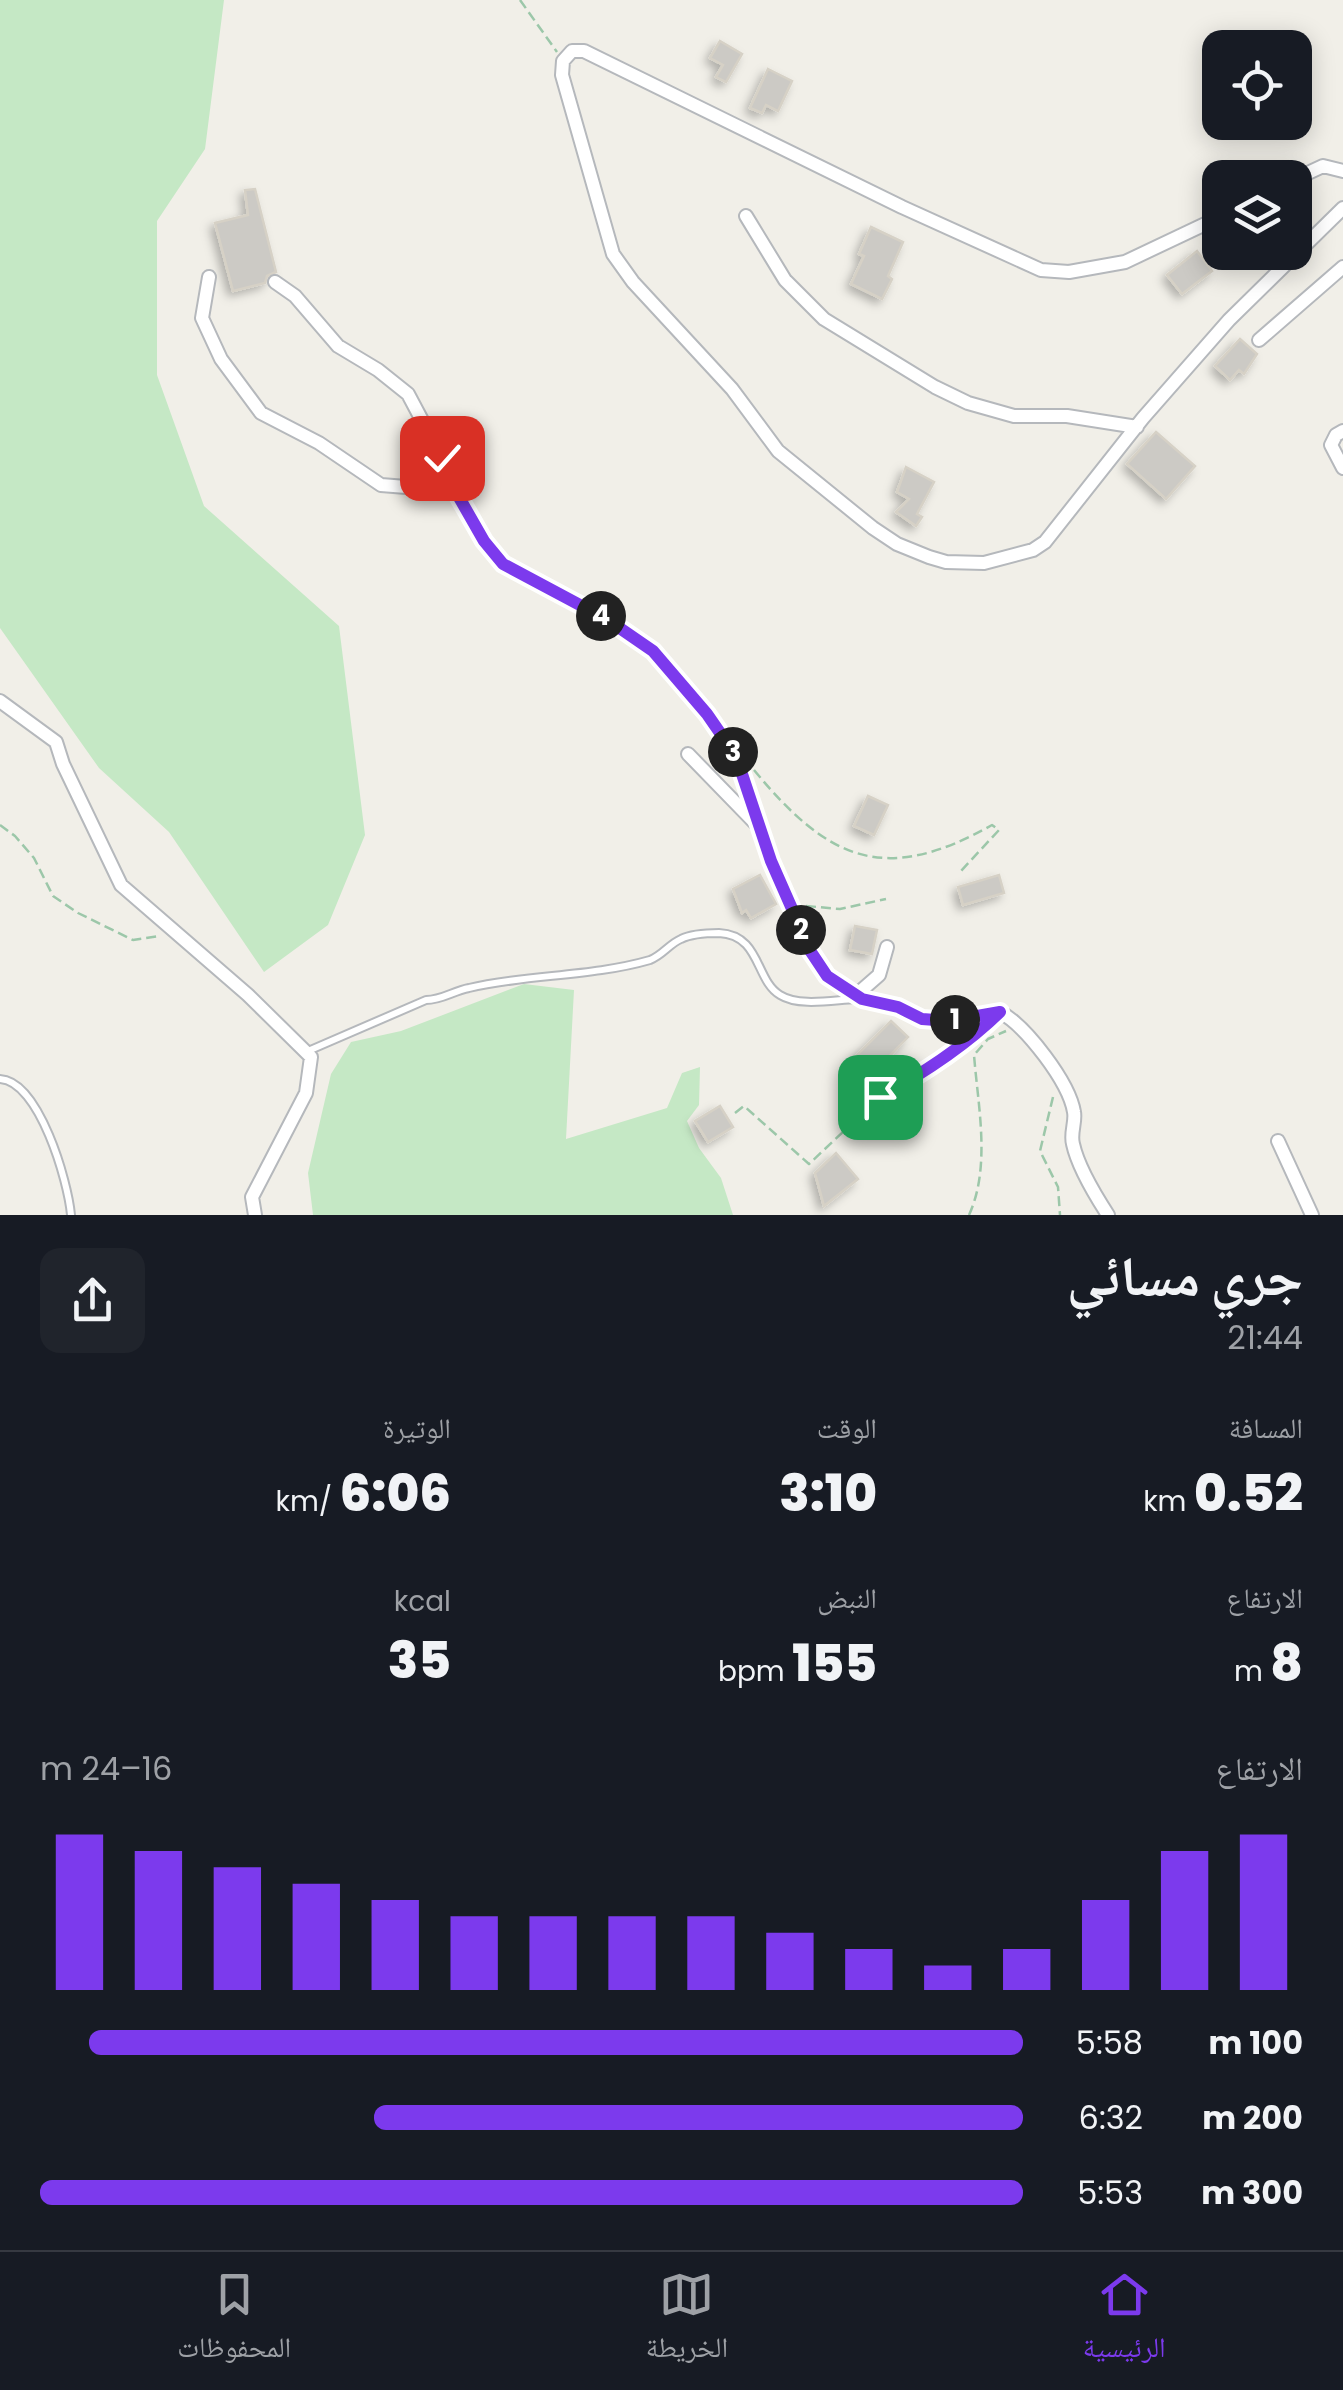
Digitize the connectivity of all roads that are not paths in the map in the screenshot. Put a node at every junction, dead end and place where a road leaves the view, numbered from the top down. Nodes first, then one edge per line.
1 (1343, 170) edge
2 (1312, 171) edge
3 (1343, 208) edge
4 (746, 216) dead end
5 (1202, 225) edge
6 (1343, 268) edge
7 (208, 277) dead end
8 (275, 282) dead end
9 (1259, 340) dead end
10 (1136, 426) junction
11 (1343, 430) edge
12 (1343, 468) edge
13 (456, 492) junction
14 (0, 701) edge
15 (688, 754) dead end
16 (761, 829) junction
17 (886, 946) dead end
18 (858, 997) junction
19 (308, 1051) junction
20 (0, 1078) edge
21 (1278, 1141) dead end
22 (70, 1215) edge
23 (255, 1215) edge
24 (1108, 1215) edge
25 (1312, 1215) edge

1 - 2 street
3 - 10 street
4 - 10 street
5 - 10 street
6 - 9 street
7 - 13 street
8 - 13 street
11 - 12 street
13 - 16 street
14 - 19 street
15 - 16 street
16 - 18 street
17 - 18 street
18 - 19 lane
18 - 24 street
19 - 23 street
20 - 22 lane
21 - 25 street

